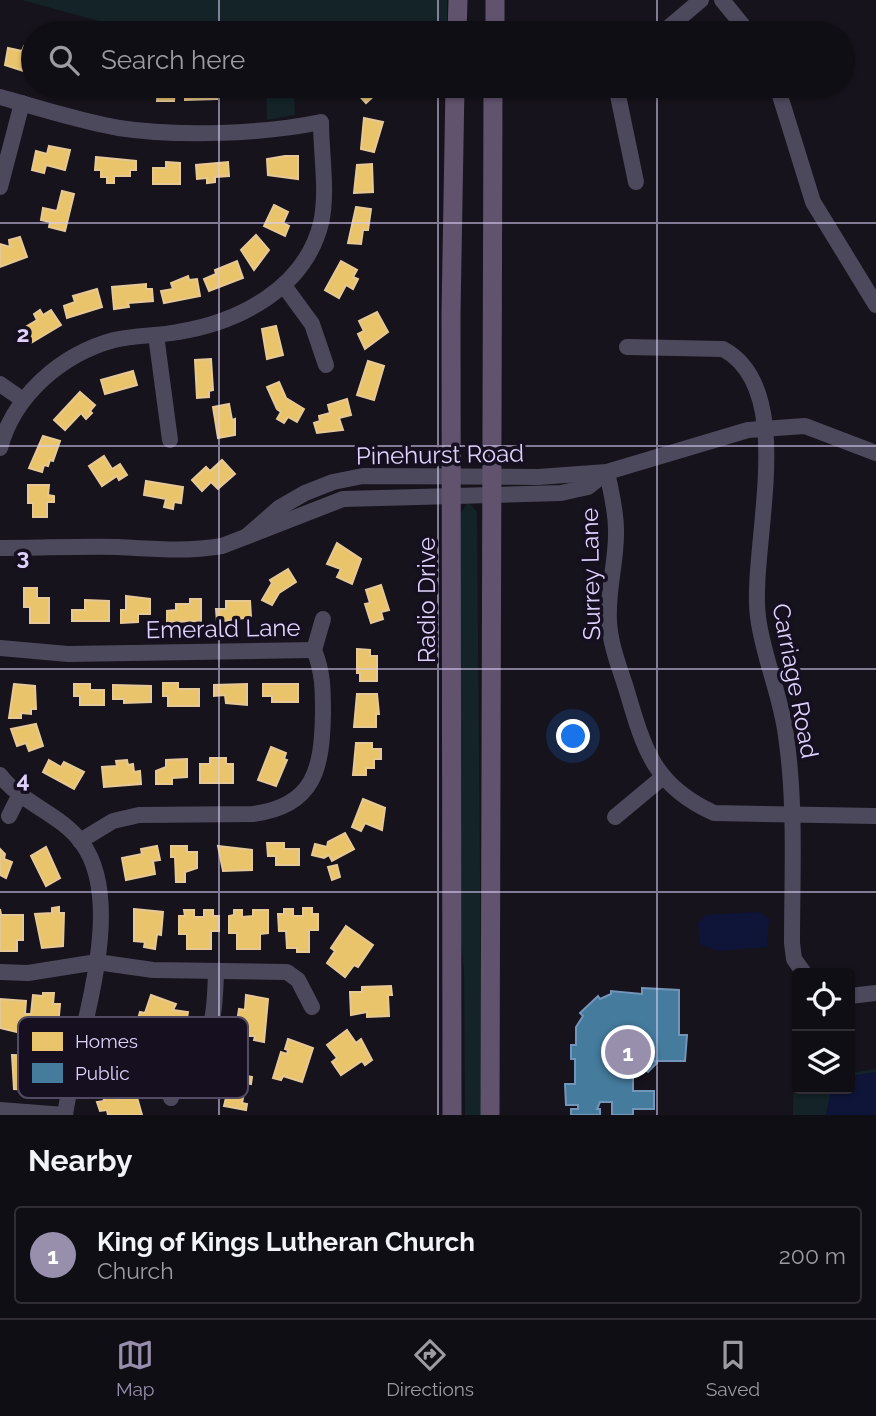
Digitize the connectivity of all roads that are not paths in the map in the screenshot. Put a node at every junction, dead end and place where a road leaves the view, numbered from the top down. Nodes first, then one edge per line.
1 (458, 0) edge
2 (495, 0) edge
3 (701, 0) edge
4 (722, 0) edge
5 (457, 21) edge
6 (495, 21) edge
7 (676, 21) edge
8 (739, 21) edge
9 (0, 97) edge
10 (455, 98) edge
11 (493, 98) edge
12 (618, 98) edge
13 (779, 98) edge
14 (22, 103) junction
15 (636, 182) dead end
16 (0, 187) edge
17 (285, 287) junction
18 (876, 305) edge
19 (156, 335) junction
20 (627, 347) dead end
21 (326, 365) dead end
22 (0, 384) edge
23 (23, 400) junction
24 (764, 428) junction
25 (170, 440) dead end
26 (0, 448) edge
27 (876, 453) edge
28 (607, 472) junction
29 (490, 485) junction
30 (451, 486) junction
31 (0, 548) edge
32 (323, 619) dead end
33 (0, 648) edge
34 (314, 650) junction
35 (0, 775) edge
36 (663, 777) junction
37 (303, 793) junction
38 (20, 794) junction
39 (317, 804) dead end
40 (876, 816) edge
41 (9, 817) dead end
42 (615, 817) dead end
43 (791, 817) junction
44 (80, 841) junction
45 (97, 962) junction
46 (800, 968) edge
47 (0, 972) edge
48 (216, 972) junction
49 (876, 993) edge
50 (855, 995) edge
51 (312, 1007) dead end
52 (86, 1017) edge
53 (213, 1017) edge
54 (0, 1110) edge
55 (65, 1115) edge
56 (452, 1115) edge
57 (490, 1115) edge

1 - 5 main road
2 - 6 main road
3 - 7 street
4 - 8 street
9 - 14 street
10 - 30 main road, Radio Drive
11 - 29 main road
12 - 15 street
13 - 18 street
14 - 16 street
14 - 17 street
17 - 19 street
17 - 21 street
19 - 23 street
19 - 25 street
20 - 24 street, Carriage Road
22 - 23 street
23 - 26 street
24 - 27 street, Pinehurst Road
24 - 28 street, Pinehurst Road
24 - 43 street, Carriage Road
28 - 29 street, Pinehurst Road
28 - 36 street, Surrey Lane
29 - 30 street, Pinehurst Road
29 - 57 main road
30 - 31 street, Pinehurst Road
30 - 56 main road, Radio Drive
32 - 34 street
33 - 34 street, Emerald Lane
34 - 37 street, Emerald Lane
35 - 38 street
36 - 42 street
36 - 43 street, Surrey Lane
37 - 39 street
37 - 44 street
38 - 41 street
38 - 44 street
40 - 43 street, Surrey Lane
43 - 46 street, Carriage Road
44 - 45 street
45 - 47 street
45 - 48 street
45 - 52 street
48 - 51 street
48 - 53 street
49 - 50 street
54 - 55 street

